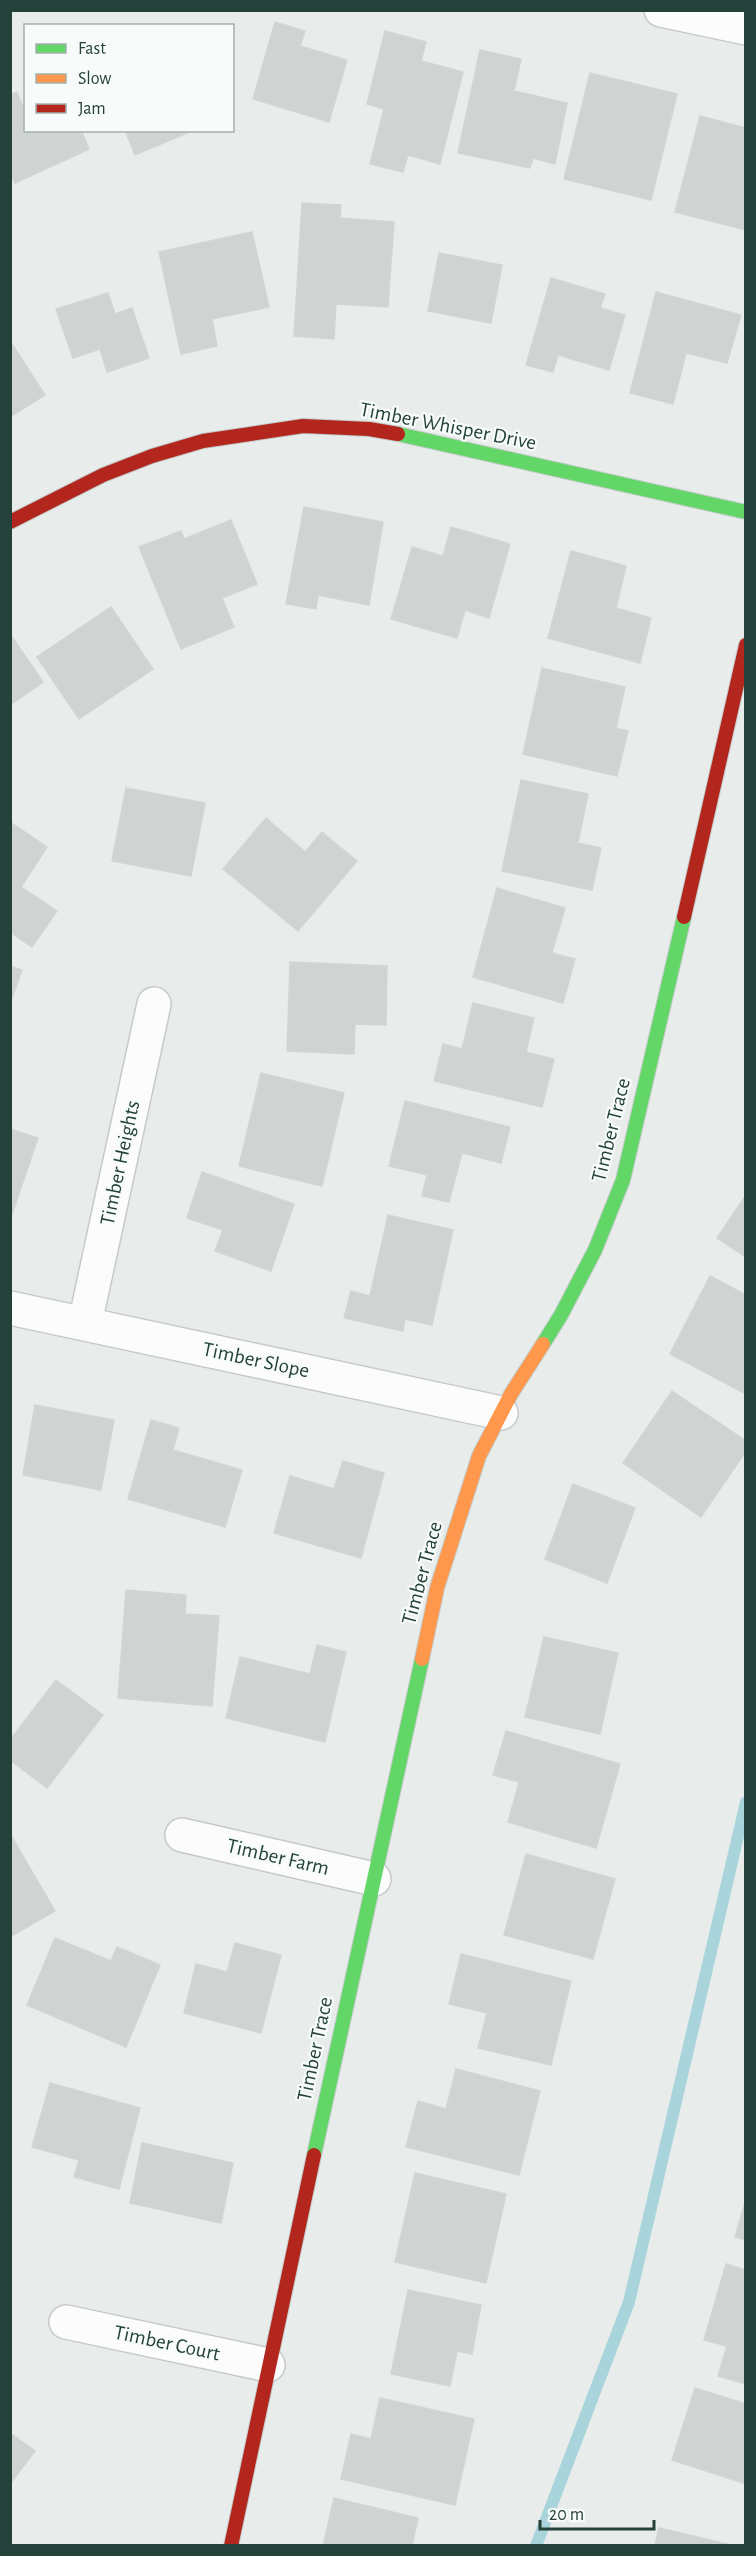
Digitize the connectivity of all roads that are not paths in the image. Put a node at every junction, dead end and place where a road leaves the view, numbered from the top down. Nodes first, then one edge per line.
1 (661, 10) edge
2 (746, 28) edge
3 (746, 512) edge
4 (10, 522) edge
5 (746, 645) edge
6 (154, 1004) dead end
7 (10, 1308) edge
8 (85, 1323) junction
9 (501, 1413) junction
10 (182, 1835) dead end
11 (374, 1879) junction
12 (66, 2322) dead end
13 (268, 2365) junction
14 (231, 2546) edge

1 - 2 street
3 - 4 street, Timber Whisper Drive
5 - 9 street, Timber Trace
6 - 8 street, Timber Heights
7 - 8 street, Timber Slope
8 - 9 street, Timber Slope
9 - 11 street, Timber Trace
10 - 11 street, Timber Farm
11 - 13 street, Timber Trace
12 - 13 street, Timber Court
13 - 14 street, Timber Trace

